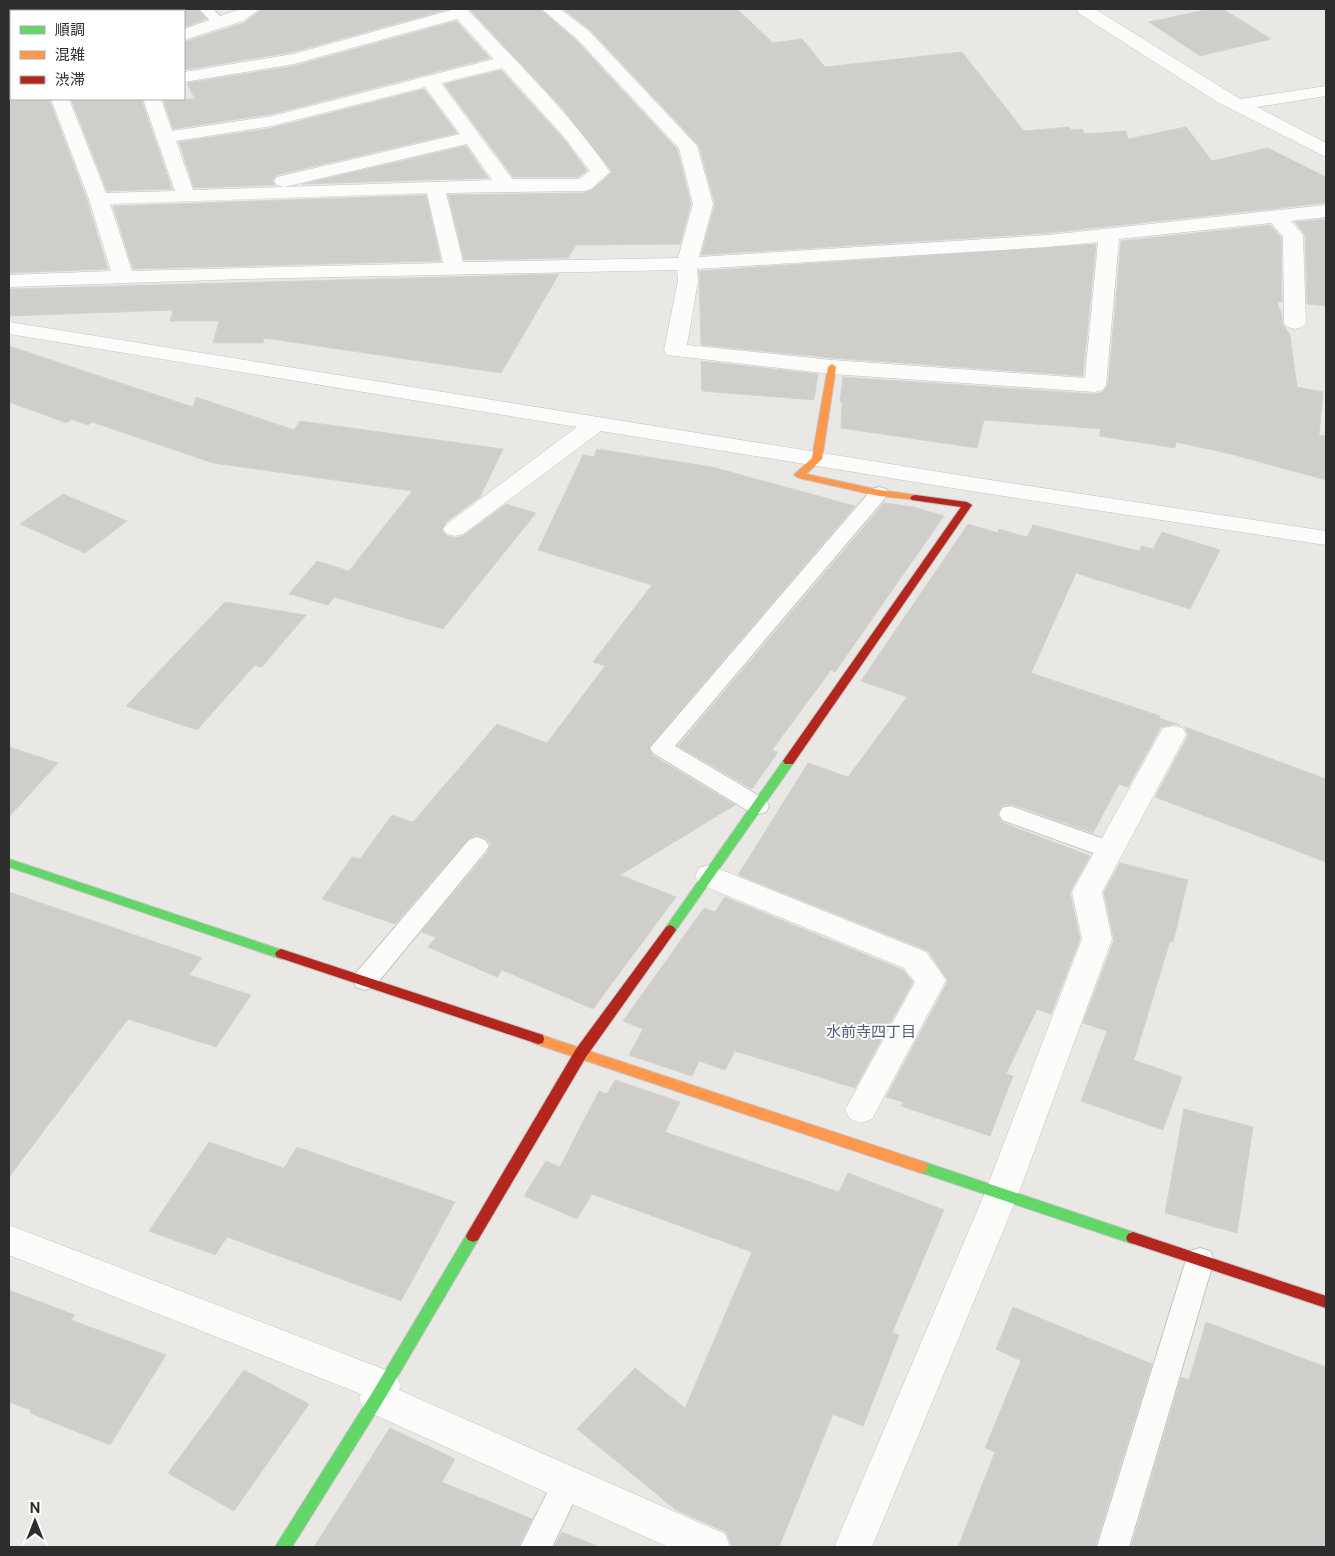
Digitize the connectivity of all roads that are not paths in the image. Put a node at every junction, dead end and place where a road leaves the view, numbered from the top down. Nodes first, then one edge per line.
1 (206, 9) edge
2 (252, 9) edge
3 (550, 9) edge
4 (1084, 9) edge
5 (220, 24) junction
6 (185, 35) edge
7 (507, 61) junction
8 (185, 77) edge
9 (430, 81) junction
10 (1326, 91) edge
11 (60, 100) edge
12 (152, 100) edge
13 (1237, 105) junction
14 (166, 137) junction
15 (472, 137) junction
16 (1326, 151) edge
17 (506, 185) junction
18 (436, 188) junction
19 (235, 195) junction
20 (186, 196) junction
21 (100, 199) junction
22 (1326, 211) edge
23 (1276, 216) junction
24 (1109, 235) junction
25 (687, 264) junction
26 (454, 269) junction
27 (123, 276) junction
28 (9, 281) edge
29 (1295, 323) dead end
30 (9, 328) edge
31 (832, 367) junction
32 (597, 423) junction
33 (817, 459) junction
34 (879, 493) junction
35 (455, 530) dead end
36 (1326, 538) edge
37 (1172, 735) dead end
38 (758, 806) junction
39 (1010, 814) dead end
40 (477, 846) dead end
41 (1110, 850) junction
42 (9, 863) edge
43 (709, 876) junction
44 (365, 980) junction
45 (581, 1053) junction
46 (861, 1110) dead end
47 (1001, 1195) junction
48 (9, 1240) edge
49 (1200, 1260) junction
50 (1326, 1302) edge
51 (380, 1392) junction
52 (568, 1483) junction
53 (283, 1547) edge
54 (536, 1547) edge
55 (711, 1547) edge
56 (853, 1547) edge
57 (1113, 1547) edge

1 - 5 lane
2 - 5 street
3 - 25 street
4 - 13 street
5 - 6 street
7 - 8 street
7 - 9 street
7 - 17 street
9 - 14 street
9 - 15 street
10 - 13 street
11 - 21 street
12 - 14 street
13 - 16 street
14 - 20 street
15 - 17 street
15 - 19 street
17 - 18 street
18 - 19 street
18 - 26 street
19 - 20 street
20 - 21 street
21 - 27 street
22 - 23 street
23 - 24 street
23 - 29 street
24 - 25 street
24 - 31 street
25 - 26 street
25 - 31 street
26 - 27 street
27 - 28 street
30 - 32 street
31 - 33 street
32 - 33 street
32 - 35 street
33 - 34 street
33 - 36 street
34 - 38 lane
34 - 38 street
37 - 41 street
38 - 43 street
39 - 41 lane
40 - 44 lane
41 - 47 street
42 - 44 street
43 - 45 street
43 - 46 street
44 - 45 street
45 - 47 street
45 - 51 street
47 - 49 street
47 - 56 street
48 - 51 street
49 - 50 street
49 - 57 lane
51 - 52 street
51 - 53 street
52 - 54 lane
52 - 55 street

